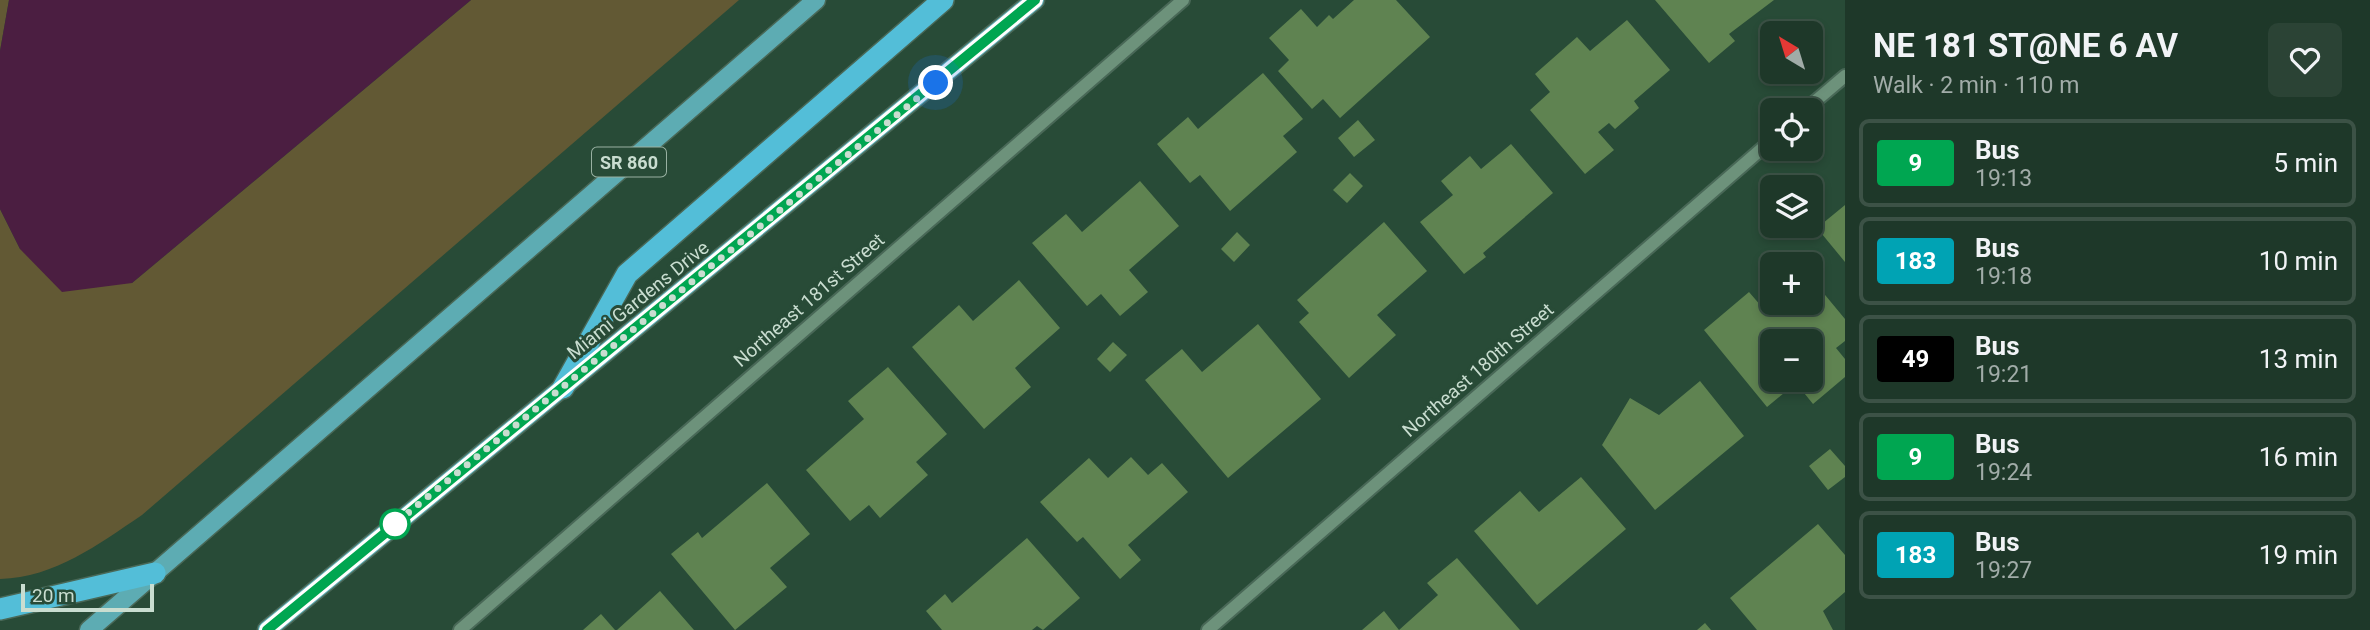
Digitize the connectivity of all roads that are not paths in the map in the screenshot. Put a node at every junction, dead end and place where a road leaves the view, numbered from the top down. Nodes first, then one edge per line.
1 (816, 0) edge
2 (943, 0) edge
3 (1035, 0) edge
4 (1183, 0) edge
5 (1845, 76) edge
6 (1819, 98) edge
7 (1760, 150) edge
8 (563, 388) junction
9 (155, 572) junction
10 (0, 609) edge
11 (89, 630) edge
12 (267, 630) edge
13 (460, 630) edge
14 (1208, 630) edge

1 - 9 main road, SR 860
2 - 8 highway
3 - 8 main road, Miami Gardens Drive
4 - 13 street, Northeast 181st Street
5 - 6 street
7 - 14 street, Northeast 180th Street
8 - 12 main road, Miami Gardens Drive
9 - 10 highway
9 - 11 main road, SR 860

